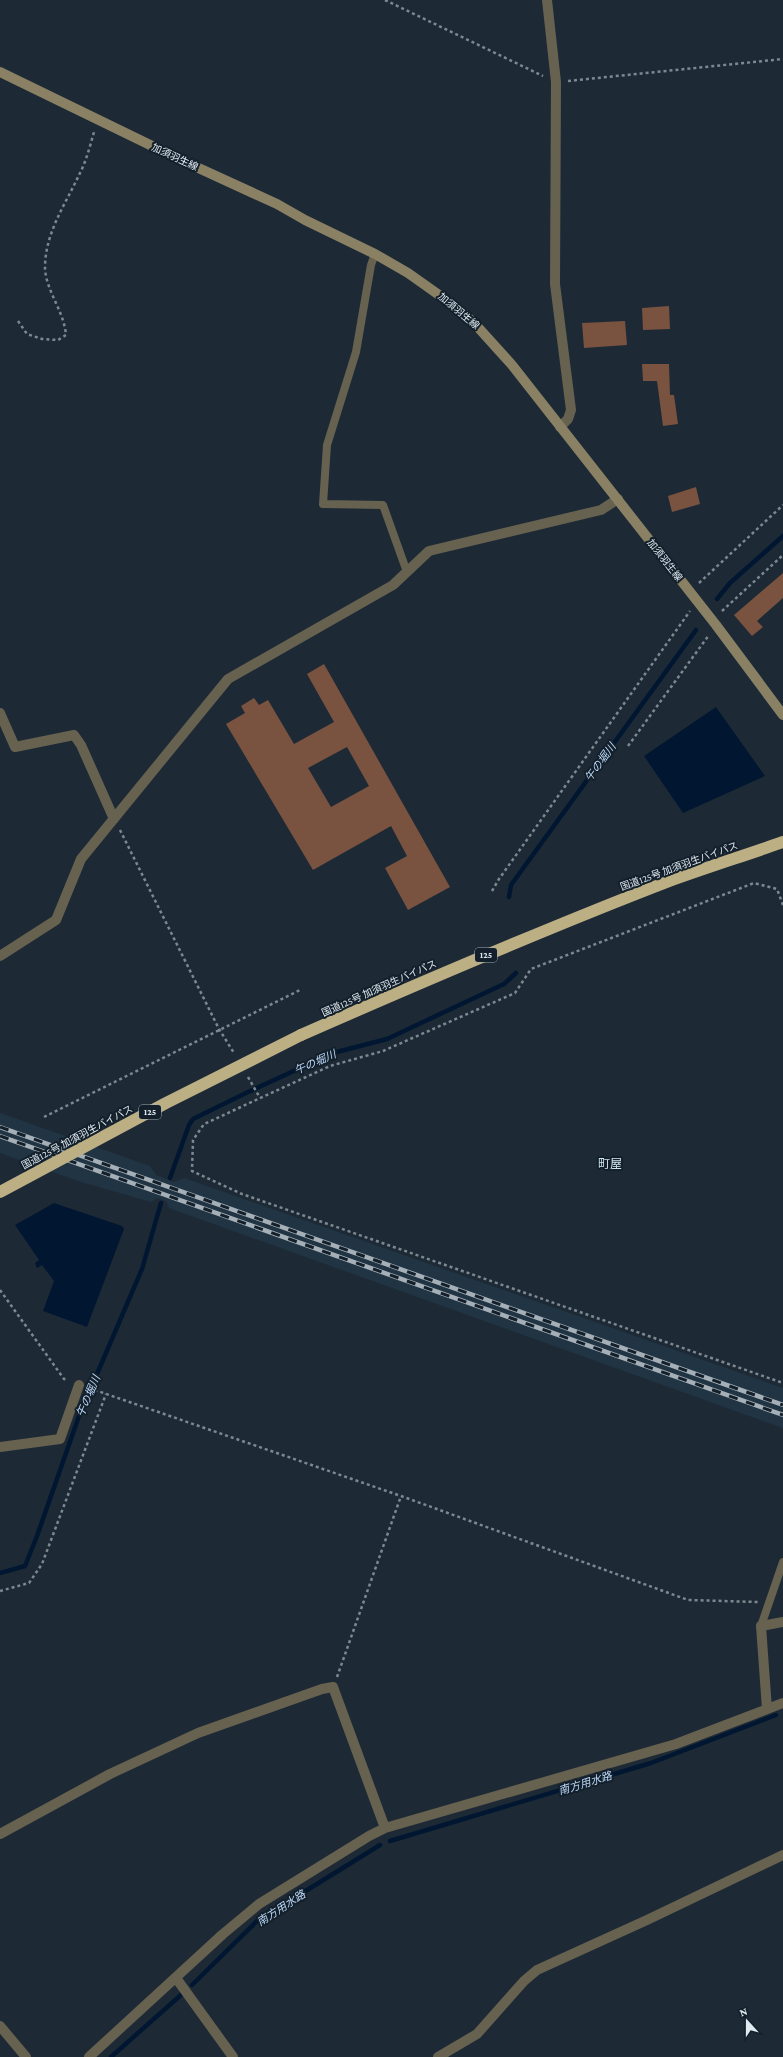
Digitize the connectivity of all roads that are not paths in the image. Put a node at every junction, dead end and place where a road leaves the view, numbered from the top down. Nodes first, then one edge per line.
1 (547, 0) edge
2 (0, 72) edge
3 (375, 254) junction
4 (560, 427) junction
5 (618, 499) junction
6 (407, 572) junction
7 (0, 713) edge
8 (783, 715) edge
9 (114, 819) junction
10 (783, 842) edge
11 (0, 956) edge
12 (0, 1192) edge
13 (79, 1385) road end
14 (0, 1447) edge
15 (783, 1562) edge
16 (783, 1622) edge
17 (761, 1626) junction
18 (783, 1703) edge
19 (767, 1709) junction
20 (385, 1828) junction
21 (0, 1834) edge
22 (783, 1855) edge
23 (176, 1978) junction
24 (0, 2026) edge
25 (26, 2057) edge
26 (89, 2057) edge
27 (233, 2057) edge
28 (438, 2057) edge

1 - 4 street
2 - 3 main road, 加須羽生線
3 - 4 main road, 加須羽生線
3 - 6 lane
4 - 5 main road, 加須羽生線
5 - 6 street
5 - 8 main road, 加須羽生線
6 - 9 street
7 - 9 street
9 - 11 street
10 - 12 highway, 国道125号 加須羽生バイパス / 125, bridge
13 - 14 street
15 - 17 lane
16 - 17 street
17 - 19 street
18 - 19 street
19 - 20 street
20 - 21 street
20 - 23 street
22 - 28 street
23 - 26 street
23 - 27 street
24 - 25 street

